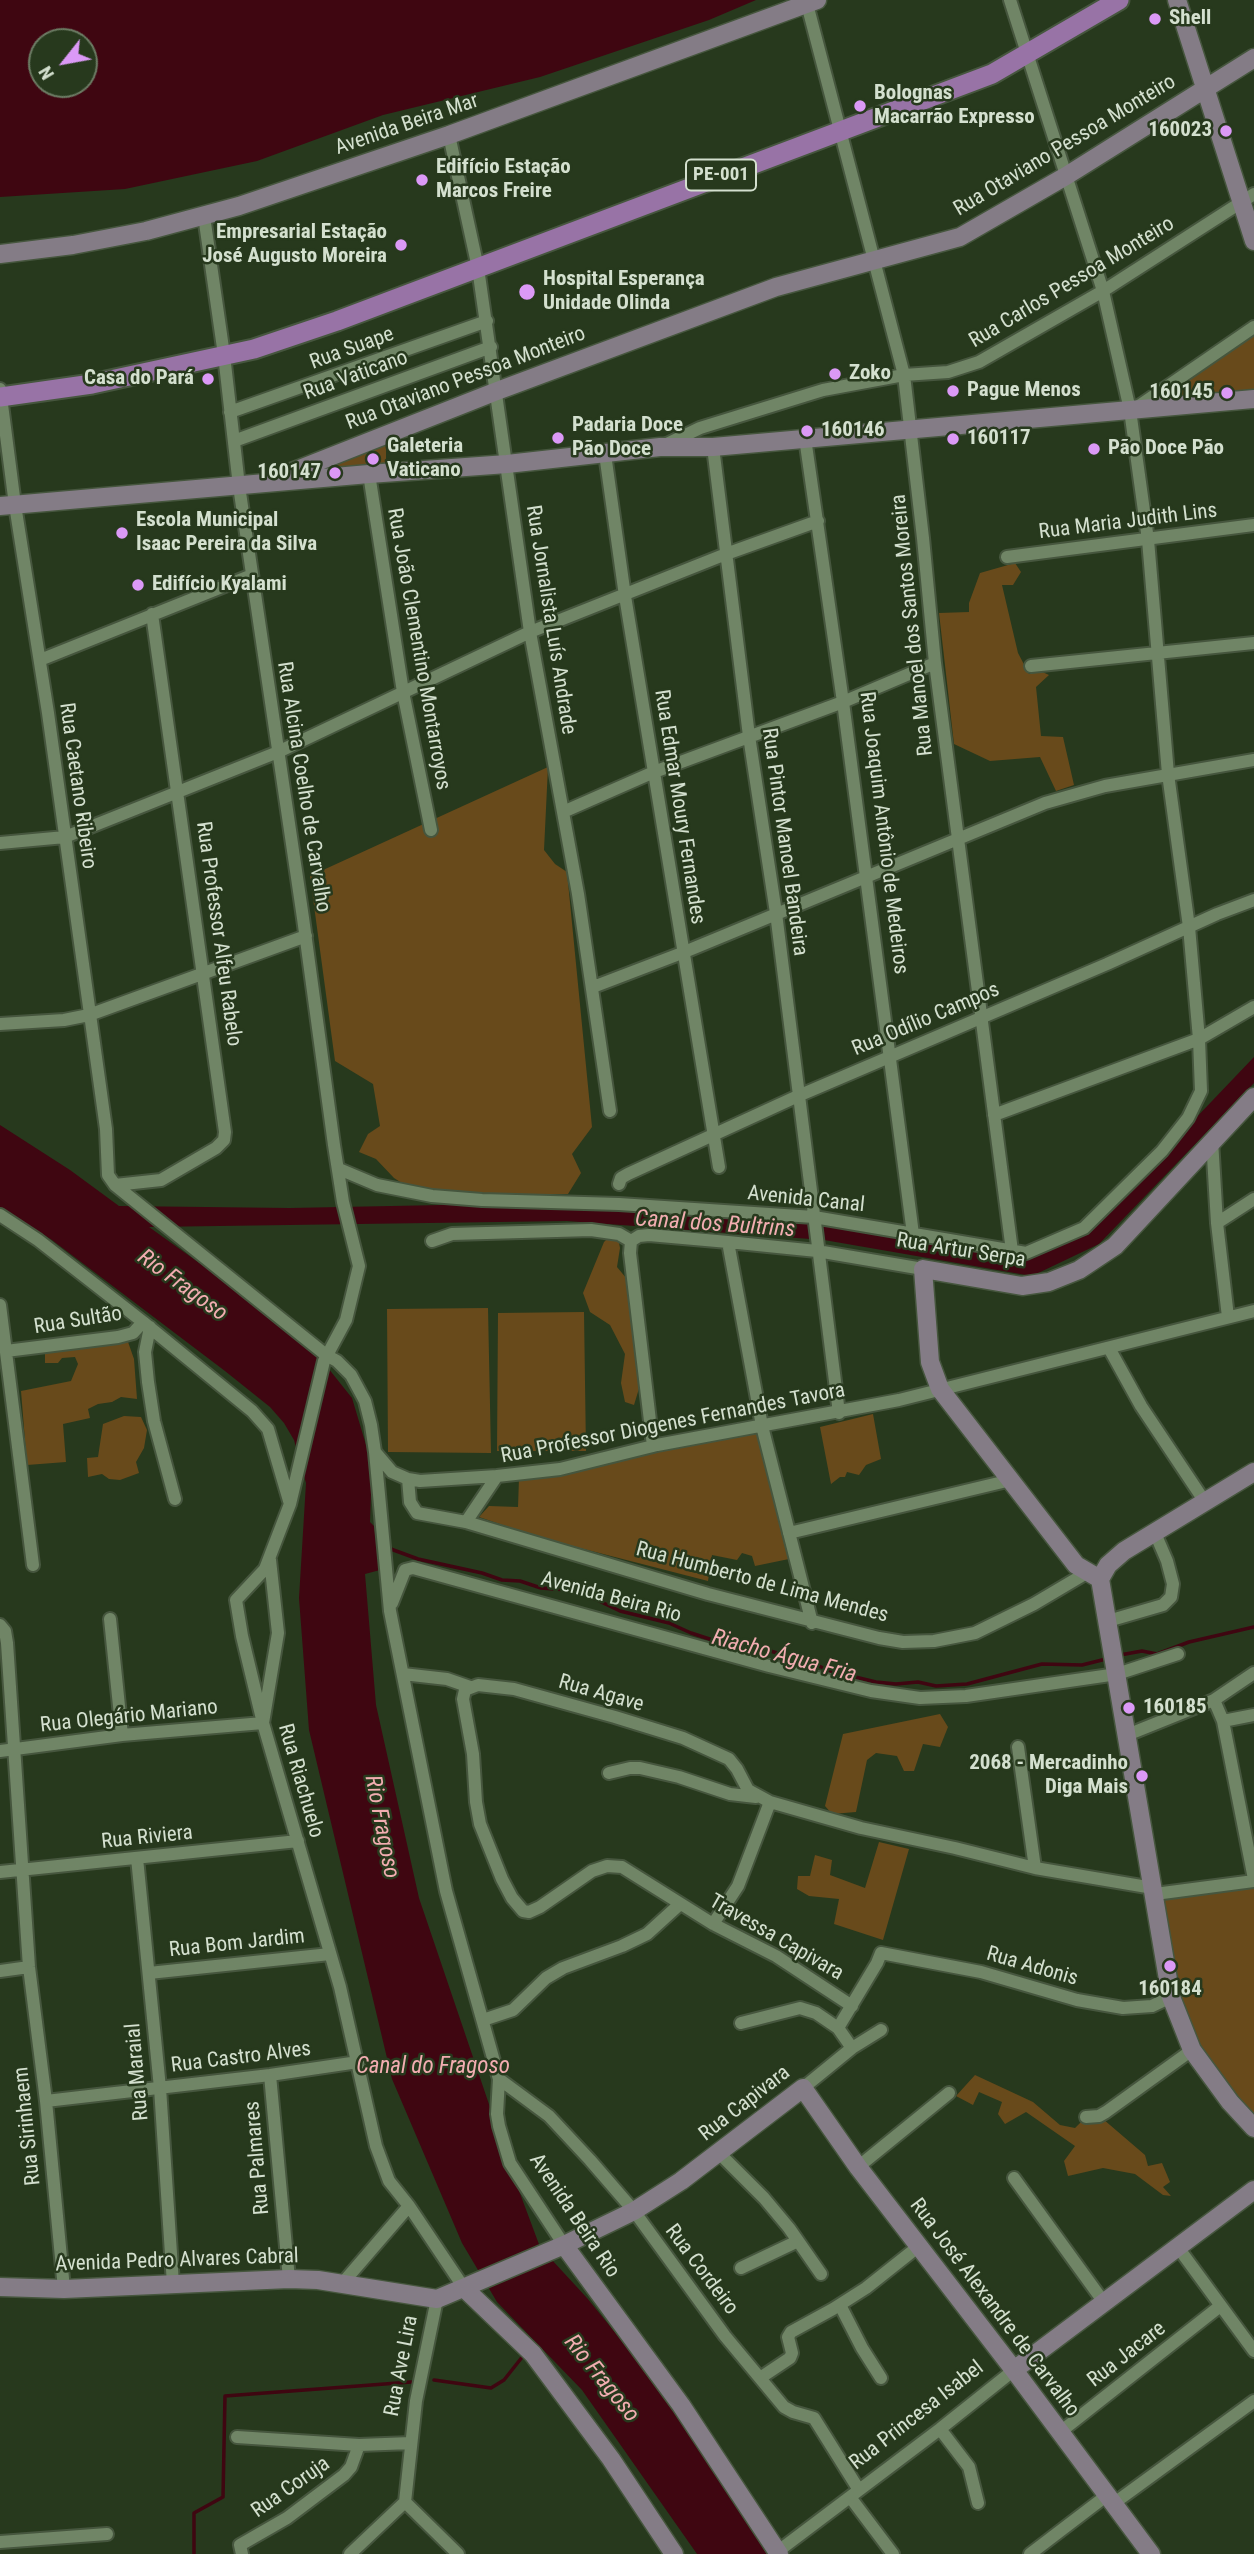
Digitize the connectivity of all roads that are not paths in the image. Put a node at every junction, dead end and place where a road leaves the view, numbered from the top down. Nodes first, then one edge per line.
1 (1010, 0) edge
2 (1119, 0) edge
3 (1177, 0) edge
4 (812, 2) edge
5 (1028, 55) junction
6 (1254, 58) edge
7 (1205, 87) junction
8 (840, 130) junction
9 (449, 135) junction
10 (1066, 176) junction
11 (1248, 197) edge
12 (204, 216) junction
13 (1254, 241) edge
14 (0, 254) edge
15 (874, 260) junction
16 (478, 268) junction
17 (1103, 291) junction
18 (487, 321) junction
19 (1254, 327) edge
20 (491, 347) junction
21 (224, 355) junction
22 (904, 375) junction
23 (497, 391) junction
24 (0, 395) edge
25 (1254, 399) edge
26 (1132, 410) junction
27 (230, 412) junction
28 (908, 428) junction
29 (805, 438) junction
30 (234, 441) junction
31 (660, 447) junction
32 (713, 447) junction
33 (605, 454) junction
34 (506, 464) junction
35 (369, 474) junction
36 (262, 484) junction
37 (239, 486) junction
38 (7, 505) edge
39 (818, 521) junction
40 (1254, 525) edge
41 (1148, 540) junction
42 (726, 554) junction
43 (1007, 557) dead end
44 (252, 575) junction
45 (625, 596) junction
46 (152, 614) junction
47 (530, 632) junction
48 (1254, 643) edge
49 (1158, 654) junction
50 (40, 660) junction
51 (935, 663) junction
52 (1031, 666) dead end
53 (403, 692) junction
54 (843, 702) junction
55 (749, 736) junction
56 (278, 752) junction
57 (1254, 760) edge
58 (654, 772) junction
59 (1168, 774) junction
60 (178, 792) junction
61 (563, 812) junction
62 (430, 830) dead end
63 (65, 837) junction
64 (957, 839) junction
65 (0, 843) edge
66 (865, 877) junction
67 (1254, 900) edge
68 (776, 913) junction
69 (1189, 927) junction
70 (306, 936) junction
71 (682, 953) junction
72 (204, 973) junction
73 (593, 987) junction
74 (1254, 1007) edge
75 (89, 1015) junction
76 (982, 1018) junction
77 (0, 1024) edge
78 (1199, 1039) junction
79 (890, 1056) junction
80 (799, 1096) junction
81 (1254, 1097) edge
82 (610, 1111) dead end
83 (994, 1115) junction
84 (713, 1136) junction
85 (1212, 1140) junction
86 (719, 1167) dead end
87 (339, 1169) junction
88 (619, 1184) dead end
89 (115, 1185) junction
90 (1254, 1199) edge
91 (1, 1219) edge
92 (814, 1219) junction
93 (1217, 1223) junction
94 (913, 1234) junction
95 (432, 1241) dead end
96 (631, 1241) junction
97 (728, 1242) junction
98 (816, 1246) junction
99 (1012, 1251) junction
100 (923, 1269) junction
101 (0, 1305) edge
102 (1254, 1311) edge
103 (1228, 1317) junction
104 (147, 1324) junction
105 (1109, 1348) junction
106 (6, 1351) junction
107 (325, 1358) junction
108 (940, 1389) junction
109 (839, 1413) junction
110 (762, 1426) junction
111 (653, 1446) junction
112 (375, 1452) junction
113 (1254, 1472) edge
114 (497, 1476) junction
115 (408, 1479) junction
116 (1011, 1480) junction
117 (175, 1499) dead end
118 (1205, 1502) junction
119 (290, 1504) junction
120 (466, 1522) junction
121 (789, 1533) junction
122 (1154, 1533) junction
123 (270, 1560) junction
124 (33, 1566) dead end
125 (1094, 1576) junction
126 (390, 1611) junction
127 (110, 1619) dead end
128 (1108, 1621) junction
129 (812, 1623) junction
130 (0, 1625) edge
131 (1178, 1654) dead end
132 (1116, 1673) junction
133 (1254, 1673) edge
134 (403, 1675) junction
135 (470, 1687) junction
136 (1214, 1700) junction
137 (1254, 1715) edge
138 (1223, 1721) junction
139 (263, 1723) junction
140 (122, 1735) junction
141 (1127, 1735) junction
142 (1018, 1747) dead end
143 (6, 1751) edge
144 (609, 1773) dead end
145 (765, 1800) junction
146 (298, 1841) junction
147 (137, 1858) junction
148 (1035, 1868) junction
149 (22, 1870) junction
150 (0, 1872) edge
151 (1254, 1880) edge
152 (1154, 1891) junction
153 (680, 1904) junction
154 (713, 1924) junction
155 (330, 1954) junction
156 (29, 1967) junction
157 (0, 1971) edge
158 (149, 1973) junction
159 (1171, 1997) junction
160 (852, 2006) junction
161 (483, 2020) junction
162 (741, 2023) dead end
163 (838, 2028) junction
164 (881, 2030) dead end
165 (852, 2048) junction
166 (1192, 2050) junction
167 (358, 2062) junction
168 (270, 2075) junction
169 (499, 2079) junction
170 (160, 2088) junction
171 (803, 2088) junction
172 (949, 2093) dead end
173 (46, 2101) junction
174 (1086, 2117) dead end
175 (1254, 2128) edge
176 (719, 2153) junction
177 (858, 2167) junction
178 (1014, 2179) dead end
179 (1254, 2190) edge
180 (409, 2206) junction
181 (634, 2211) junction
182 (798, 2241) junction
183 (919, 2245) junction
184 (1177, 2246) junction
185 (557, 2248) junction
186 (741, 2268) dead end
187 (821, 2274) dead end
188 (289, 2278) junction
189 (173, 2284) junction
190 (341, 2285) junction
191 (467, 2286) junction
192 (0, 2287) edge
193 (64, 2289) junction
194 (437, 2299) junction
195 (1103, 2301) junction
196 (840, 2305) junction
197 (1220, 2307) junction
198 (1254, 2351) edge
199 (1014, 2370) junction
200 (760, 2378) junction
201 (881, 2378) dead end
202 (1254, 2401) edge
203 (940, 2429) junction
204 (1059, 2433) junction
205 (237, 2437) dead end
206 (411, 2444) junction
207 (359, 2445) junction
208 (854, 2494) junction
209 (1110, 2500) junction
210 (405, 2502) junction
211 (978, 2503) dead end
212 (107, 2534) dead end
213 (0, 2542) edge
214 (778, 2553) edge
215 (242, 2554) edge
216 (350, 2554) edge
217 (458, 2554) edge
218 (674, 2554) edge
219 (893, 2554) edge
220 (1030, 2554) edge
221 (1150, 2554) edge

1 - 5 street
2 - 5 main road, PE-001
3 - 7 main road
4 - 8 street, Rua Manoel dos Santos Moreira
4 - 9 main road, Avenida Beira Mar
5 - 8 main road, PE-001
5 - 10 street
6 - 7 main road, Rua Otaviano Pessoa Monteiro
7 - 10 main road, Rua Otaviano Pessoa Monteiro
7 - 11 main road
8 - 15 street, Rua Manoel dos Santos Moreira
8 - 16 main road, PE-001
9 - 12 main road, Avenida Beira Mar
9 - 16 street, Rua Jornalista Luís Andrade
10 - 15 main road, Rua Otaviano Pessoa Monteiro
10 - 17 street
11 - 13 main road
11 - 17 street, Rua Carlos Pessoa Monteiro
12 - 14 main road, Avenida Beira Mar
12 - 21 street, Rua Alcina Coelho de Carvalho
15 - 22 street, Rua Manoel dos Santos Moreira
15 - 23 main road, Rua Otaviano Pessoa Monteiro
16 - 18 street, Rua Jornalista Luís Andrade
16 - 21 main road, PE-001
17 - 22 street, Rua Carlos Pessoa Monteiro
17 - 26 street
18 - 20 street, Rua Jornalista Luís Andrade
18 - 27 street, Rua Suape
19 - 26 street
20 - 23 street, Rua Jornalista Luís Andrade
20 - 30 street, Rua Vaticano
21 - 24 main road, PE-001
21 - 27 street, Rua Alcina Coelho de Carvalho
22 - 28 street, Rua Manoel dos Santos Moreira
22 - 31 street, Rua Carlos Pessoa Monteiro
23 - 34 street, Rua Jornalista Luís Andrade
23 - 36 main road, Rua Otaviano Pessoa Monteiro
24 - 38 street, Rua Caetano Ribeiro
25 - 26 main road
26 - 28 main road
26 - 41 street
27 - 30 street, Rua Alcina Coelho de Carvalho
28 - 29 main road
28 - 51 street, Rua Manoel dos Santos Moreira
29 - 32 main road
29 - 39 street, Rua Joaquim Antônio de Medeiros
30 - 37 street, Rua Alcina Coelho de Carvalho
31 - 32 main road
31 - 33 main road
32 - 42 street, Rua Pintor Manoel Bandeira
33 - 34 main road
33 - 45 street, Rua Edmar Moury Fernandes
34 - 35 main road
34 - 47 street, Rua Jornalista Luís Andrade
35 - 36 main road
35 - 53 street, Rua João Clementino Montarroyos
36 - 37 main road
37 - 38 main road
37 - 44 street, Rua Alcina Coelho de Carvalho
38 - 50 street, Rua Caetano Ribeiro
39 - 42 street
39 - 54 street, Rua Joaquim Antônio de Medeiros
40 - 41 street, Rua Maria Judith Lins
41 - 43 street, Rua Maria Judith Lins
41 - 49 street
42 - 45 street
42 - 55 street, Rua Pintor Manoel Bandeira
44 - 46 street
44 - 56 street, Rua Alcina Coelho de Carvalho
45 - 47 street
45 - 58 street, Rua Edmar Moury Fernandes
46 - 50 street
46 - 60 street, Rua Professor Alfeu Rabelo
47 - 53 street
47 - 61 street, Rua Jornalista Luís Andrade
48 - 49 street
49 - 52 street
49 - 59 street
50 - 63 street, Rua Caetano Ribeiro
51 - 54 street
51 - 64 street, Rua Manoel dos Santos Moreira
53 - 56 street
53 - 62 street, Rua João Clementino Montarroyos
54 - 55 street
54 - 66 street, Rua Joaquim Antônio de Medeiros
55 - 58 street
55 - 68 street, Rua Pintor Manoel Bandeira
56 - 60 street
56 - 70 street, Rua Alcina Coelho de Carvalho
57 - 59 street
58 - 61 street
58 - 71 street, Rua Edmar Moury Fernandes
59 - 64 street
59 - 69 street
60 - 63 street
60 - 72 street, Rua Professor Alfeu Rabelo
61 - 73 street, Rua Jornalista Luís Andrade
63 - 65 street
63 - 75 street, Rua Caetano Ribeiro
64 - 66 street
64 - 76 street, Rua Manoel dos Santos Moreira
66 - 68 street
66 - 79 street, Rua Joaquim Antônio de Medeiros
67 - 69 street, Rua Odílio Campos
68 - 71 street
68 - 80 street, Rua Pintor Manoel Bandeira
69 - 76 street, Rua Odílio Campos
69 - 78 street
70 - 72 street
70 - 87 street, Rua Alcina Coelho de Carvalho
71 - 73 street
71 - 84 street, Rua Edmar Moury Fernandes
72 - 75 street
72 - 89 street, Rua Professor Alfeu Rabelo
73 - 82 street, Rua Jornalista Luís Andrade
74 - 78 street
75 - 77 street
75 - 89 street, Rua Caetano Ribeiro
76 - 79 street, Rua Odílio Campos
76 - 83 street, Rua Manoel dos Santos Moreira
78 - 83 street
78 - 99 street, Avenida Canal
79 - 80 street, Rua Odílio Campos
79 - 94 street, Rua Joaquim Antônio de Medeiros
80 - 84 street, Rua Odílio Campos
80 - 92 street, Rua Pintor Manoel Bandeira
81 - 85 main road, Rua Artur Serpa
83 - 99 street, Rua Manoel dos Santos Moreira
84 - 86 street, Rua Edmar Moury Fernandes
84 - 88 street, Rua Odílio Campos
85 - 93 street
85 - 100 main road, Rua Artur Serpa
87 - 92 street, Avenida Canal
87 - 107 street, Rua Alcina Coelho de Carvalho
89 - 107 street
90 - 93 street
91 - 104 street
92 - 94 street, Avenida Canal
92 - 98 street, Rua Pintor Manoel Bandeira
93 - 103 street
94 - 99 street, Avenida Canal
95 - 96 street
96 - 97 street, Rua Artur Serpa
96 - 111 street
97 - 98 street, Rua Artur Serpa
97 - 110 street
98 - 100 street, Rua Artur Serpa
98 - 109 street, Rua Pintor Manoel Bandeira
100 - 108 main road
101 - 106 street
102 - 103 street, Rua Professor Diogenes Fernandes Tavora
103 - 105 street, Rua Professor Diogenes Fernandes Tavora
104 - 106 street, Rua Sultão
104 - 117 street
104 - 119 street
105 - 108 street, Rua Professor Diogenes Fernandes Tavora
105 - 118 street
106 - 124 street
107 - 112 street
107 - 119 street, Rua Alcina Coelho de Carvalho
108 - 109 street, Rua Professor Diogenes Fernandes Tavora
108 - 116 main road
109 - 110 street, Rua Professor Diogenes Fernandes Tavora
110 - 111 street, Rua Professor Diogenes Fernandes Tavora
110 - 121 street
111 - 114 street, Rua Professor Diogenes Fernandes Tavora
112 - 115 street
112 - 126 street, Avenida Beira Rio
113 - 118 main road, Rua Humberto de Lima Mendes
114 - 115 street, Rua Professor Diogenes Fernandes Tavora
114 - 120 street
115 - 120 street, Rua Humberto de Lima Mendes
116 - 121 street
116 - 125 main road
118 - 122 main road, Rua Humberto de Lima Mendes
119 - 123 street, Rua Riachuelo
120 - 129 street, Rua Humberto de Lima Mendes
121 - 129 street
122 - 125 main road, Rua Humberto de Lima Mendes
122 - 128 street
123 - 139 street
123 - 139 street, Rua Riachuelo
125 - 128 main road
125 - 129 street, Rua Humberto de Lima Mendes
126 - 132 street, Avenida Beira Rio
126 - 134 street, Avenida Beira Rio
127 - 140 street
128 - 132 main road
130 - 143 street, Rua Sirinhaem
131 - 132 street, Avenida Beira Rio
132 - 141 main road
133 - 136 street
134 - 135 street, Rua Agave
134 - 161 street, Avenida Beira Rio
135 - 145 street, Rua Agave
135 - 153 street, Travessa Capivara
136 - 138 street
136 - 141 street
137 - 138 street
138 - 151 street
139 - 140 street, Rua Olegário Mariano
139 - 146 street, Rua Riachuelo
140 - 143 street, Rua Olegário Mariano
141 - 152 main road
142 - 148 street
143 - 149 street, Rua Sirinhaem
144 - 145 street
145 - 148 street
145 - 154 street
146 - 147 street, Rua Riviera
146 - 155 street, Rua Riachuelo
147 - 149 street, Rua Riviera
147 - 158 street, Rua Maraial
148 - 152 street
149 - 150 street, Rua Riviera
149 - 156 street, Rua Sirinhaem
151 - 152 street
152 - 159 main road
153 - 154 street, Travessa Capivara
153 - 161 street, Travessa Capivara
154 - 160 street, Travessa Capivara
155 - 158 street, Rua Bom Jardim
155 - 167 street, Rua Riachuelo
156 - 157 street
156 - 173 street, Rua Sirinhaem
158 - 170 street, Rua Maraial
159 - 160 street, Rua Adonis
159 - 166 main road
160 - 163 street
161 - 169 street, Avenida Beira Rio
162 - 163 street
163 - 165 street
164 - 165 street, Rua Capivara
165 - 171 street, Rua Capivara
166 - 174 street
166 - 175 main road
167 - 168 street, Rua Castro Alves
167 - 180 street, Rua Riachuelo
168 - 170 street, Rua Castro Alves
168 - 188 street, Rua Palmares
169 - 181 street, Rua Cordeiro
169 - 185 street, Avenida Beira Rio
170 - 173 street, Rua Castro Alves
170 - 189 street, Rua Maraial
171 - 176 main road, Rua Capivara
171 - 177 main road, Rua José Alexandre de Carvalho
172 - 177 street
173 - 193 street, Rua Sirinhaem
176 - 181 main road, Rua Capivara
176 - 182 street
177 - 183 main road, Rua José Alexandre de Carvalho
178 - 195 street
179 - 184 main road, Rua Princesa Isabel
180 - 190 street
180 - 191 street, Rua Riachuelo
181 - 185 main road, Rua Capivara
181 - 200 street, Rua Cordeiro
182 - 186 street
182 - 187 street
183 - 196 street
183 - 199 main road, Rua José Alexandre de Carvalho
184 - 195 main road, Rua Princesa Isabel
184 - 197 street
185 - 191 main road, Rua Ave Lira
185 - 214 main road, Avenida Beira Rio
188 - 189 main road, Avenida Pedro Alvares Cabral
188 - 190 main road, Avenida Pedro Alvares Cabral
189 - 193 main road, Avenida Pedro Alvares Cabral
190 - 194 main road, Avenida Pedro Alvares Cabral
191 - 194 main road, Rua Ave Lira
191 - 218 main road
192 - 193 main road, Avenida Pedro Alvares Cabral
194 - 206 street, Rua Ave Lira
195 - 199 main road, Rua Princesa Isabel
196 - 200 street
196 - 201 street
197 - 198 street
197 - 204 street, Rua Jacare
199 - 203 street, Rua Princesa Isabel
199 - 204 main road, Rua José Alexandre de Carvalho
200 - 208 street, Rua Cordeiro
202 - 209 street
203 - 208 street, Rua Princesa Isabel
203 - 211 street
204 - 209 main road, Rua José Alexandre de Carvalho
205 - 207 street
206 - 207 street
206 - 210 street, Rua Ave Lira
207 - 215 street, Rua Coruja
208 - 214 street, Rua Princesa Isabel
208 - 219 street, Rua Cordeiro
209 - 220 street
209 - 221 main road, Rua José Alexandre de Carvalho
210 - 216 street
210 - 217 street
212 - 213 street

